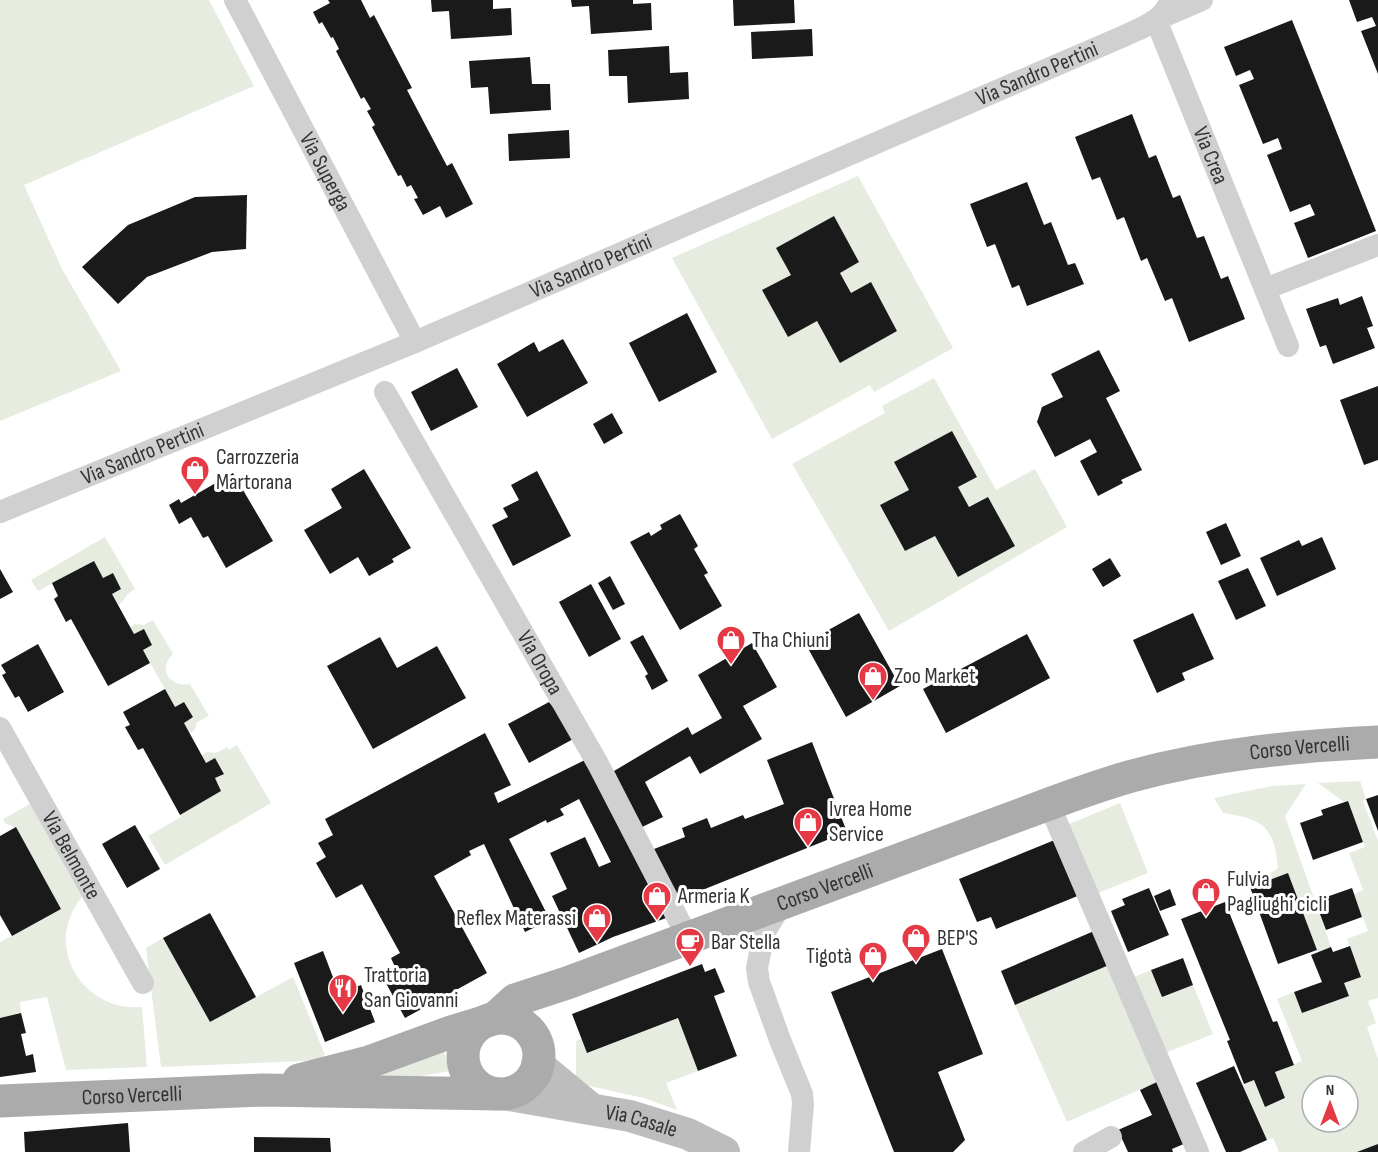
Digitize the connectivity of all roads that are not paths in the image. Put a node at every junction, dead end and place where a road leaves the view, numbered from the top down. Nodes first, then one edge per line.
1 (235, 0) edge
2 (1170, 0) edge
3 (1202, 0) edge
4 (1156, 20) junction
5 (1378, 245) edge
6 (1265, 289) junction
7 (415, 342) junction
8 (1288, 346) dead end
9 (385, 392) dead end
10 (0, 512) edge
11 (0, 728) edge
12 (1378, 742) edge
13 (1049, 804) junction
14 (783, 902) junction
15 (687, 938) junction
16 (143, 983) dead end
17 (567, 983) junction
18 (491, 1020) junction
19 (537, 1054) junction
20 (263, 1090) junction
21 (500, 1094) junction
22 (0, 1101) edge
23 (590, 1108) junction
24 (1111, 1137) dead end
25 (724, 1152) edge
26 (799, 1152) edge
27 (1084, 1152) edge
28 (1198, 1152) edge

1 - 7 street, Via Superga
2 - 4 street, Via Sandro Pertini
3 - 4 street
4 - 6 street, Via Crea
4 - 7 street, Via Sandro Pertini
5 - 6 street
6 - 8 street, Via Crea
7 - 10 street, Via Sandro Pertini
9 - 15 street, Via Oropa
11 - 16 street, Via Belmonte
12 - 13 main road, Corso Vercelli
13 - 14 main road, Corso Vercelli
13 - 28 street
14 - 15 main road, Corso Vercelli
14 - 26 street
15 - 17 main road, Corso Vercelli
17 - 18 main road, Corso Vercelli
17 - 19 main road
18 - 19 main road
18 - 20 main road, Corso Vercelli
18 - 21 main road
19 - 21 main road
19 - 23 main road, Via Casale
20 - 21 main road, Corso Vercelli
20 - 22 main road, Corso Vercelli
21 - 23 main road, Via Casale
23 - 25 main road, Via Casale
24 - 27 street

